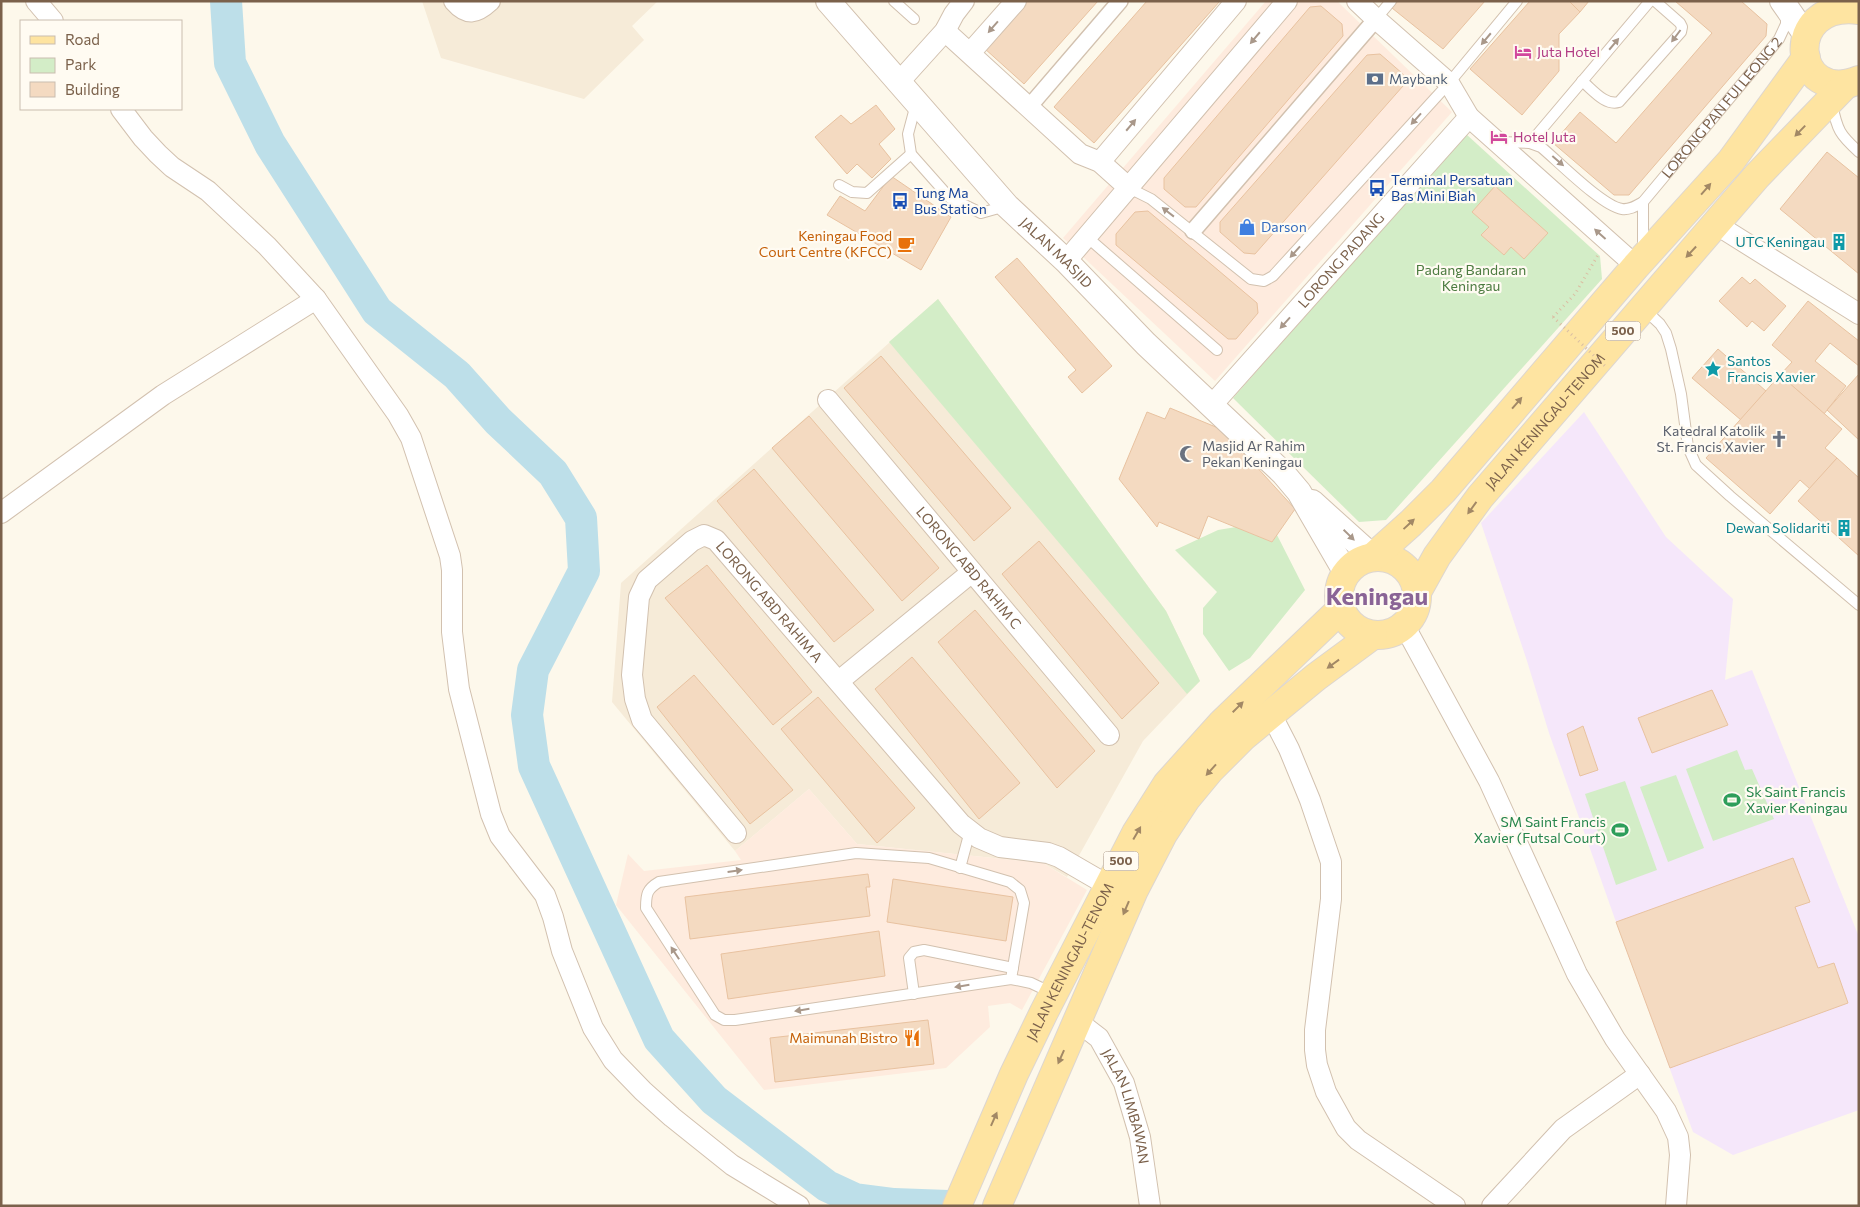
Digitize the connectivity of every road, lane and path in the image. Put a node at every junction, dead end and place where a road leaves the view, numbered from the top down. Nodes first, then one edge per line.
1 (36, 1) edge
2 (490, 1) edge
3 (828, 1) edge
4 (894, 1) edge
5 (964, 1) edge
6 (1016, 1) edge
7 (1120, 1) edge
8 (1236, 1) edge
9 (1287, 1) edge
10 (1358, 1) edge
11 (1391, 1) edge
12 (1517, 1) edge
13 (1650, 1) edge
14 (1655, 1) edge
15 (1784, 4) edge
16 (1845, 5) edge
17 (461, 7) edge
18 (914, 19) dead end
19 (1376, 19) junction
20 (52, 20) edge
21 (945, 31) junction
22 (1805, 46) junction
23 (970, 53) junction
24 (1582, 81) junction
25 (899, 82) junction
26 (1448, 83) junction
27 (1845, 87) edge
28 (917, 103) junction
29 (1029, 108) junction
30 (122, 110) edge
31 (1469, 117) junction
32 (1498, 142) junction
33 (1530, 143) junction
34 (1859, 152) edge
35 (911, 154) junction
36 (1100, 162) junction
37 (839, 185) dead end
38 (1129, 188) junction
39 (1644, 202) junction
40 (1007, 206) junction
41 (1717, 224) junction
42 (1193, 231) junction
43 (1086, 237) junction
44 (1610, 242) junction
45 (1066, 261) junction
46 (1640, 263) junction
47 (316, 299) junction
48 (1643, 308) junction
49 (1859, 314) edge
50 (1217, 350) dead end
51 (1605, 366) dead end
52 (828, 400) dead end
53 (1212, 405) junction
54 (1299, 492) junction
55 (1, 512) edge
56 (1373, 557) junction
57 (972, 572) junction
58 (1346, 573) junction
59 (1417, 592) junction
60 (1859, 605) edge
61 (1341, 609) junction
62 (1404, 625) junction
63 (1373, 635) junction
64 (839, 681) junction
65 (1271, 714) junction
66 (1109, 735) dead end
67 (970, 831) junction
68 (736, 833) dead end
69 (960, 868) junction
70 (1109, 886) junction
71 (1013, 968) junction
72 (1011, 979) junction
73 (914, 994) junction
74 (1054, 994) junction
75 (1077, 1021) junction
76 (1640, 1074) junction
77 (799, 1206) edge
78 (956, 1206) edge
79 (997, 1206) edge
80 (1150, 1206) edge
81 (1455, 1206) edge
82 (1492, 1206) edge
83 (1676, 1206) edge

1 - 20 street
2 - 17 street
3 - 25 street, JALAN MASJID
4 - 18 lane
5 - 21 street
6 -> 23 street
7 - 29 street
36 -> 8 street
9 -> 38 street
10 - 19 street
11 - 19 lane
12 -> 26 lane
24 -> 13 lane
14 -> 24 lane
15 - 22 street
15 - 39 lane, LORONG PAN FUI LEONG 2
16 - 22 main road, 500
19 - 26 street
19 - 42 street
21 - 23 street
21 - 25 street
22 - 27 main road
46 -> 22 main road, 500
23 - 29 street
24 - 33 lane
25 - 28 street, JALAN MASJID
26 - 31 street
26 -> 42 lane
27 - 34 lane
27 -> 41 main road, JALAN KENINGAU-TENOM / 500
28 - 35 lane
28 - 40 street, JALAN MASJID
29 - 36 street
30 - 47 street
31 - 32 street
31 -> 53 street, LORONG PADANG
32 - 33 lane
44 -> 32 street
33 -> 39 lane
35 - 37 lane
35 - 40 lane
36 - 38 street
42 -> 38 lane
38 - 43 street
39 - 46 lane
40 - 45 street, JALAN MASJID
41 -> 48 main road, JALAN KENINGAU-TENOM / 500
41 - 49 street
43 - 45 street
43 - 50 lane
44 - 46 street
44 - 51 path, bridge
45 - 53 street, JALAN MASJID
56 -> 46 main road, 500
47 - 55 street
47 - 77 street
48 -> 59 main road, JALAN KENINGAU-TENOM / 500
48 - 60 lane
52 - 57 street, LORONG ABD RAHIM C
53 - 54 street, JALAN MASJID
54 -> 56 street
54 - 58 street
56 - 58 main road, 500
56 - 59 main road
57 - 64 street
57 - 66 street, LORONG ABD RAHIM C
58 - 61 main road
59 - 62 main road, 500
61 - 63 main road
70 -> 61 main road, JALAN KENINGAU-TENOM / 500
62 - 63 main road, 500
62 - 76 street
63 -> 65 main road, JALAN KENINGAU-TENOM / 500
64 - 67 street, LORONG ABD RAHIM A
64 - 68 street, LORONG ABD RAHIM A
65 -> 75 main road, JALAN KENINGAU-TENOM / 500
65 - 81 street
67 - 69 lane
67 - 70 street, LORONG ABD RAHIM A
69 - 71 lane
73 -> 69 lane
70 - 74 main road, JALAN KENINGAU-TENOM / 500
71 - 72 lane
71 - 73 lane
72 -> 73 lane
72 - 74 lane
78 -> 74 main road, JALAN KENINGAU-TENOM / 500
75 -> 79 main road, JALAN KENINGAU-TENOM / 500
75 - 80 street, JALAN LIMBAWAN
76 - 82 street
76 - 83 street

